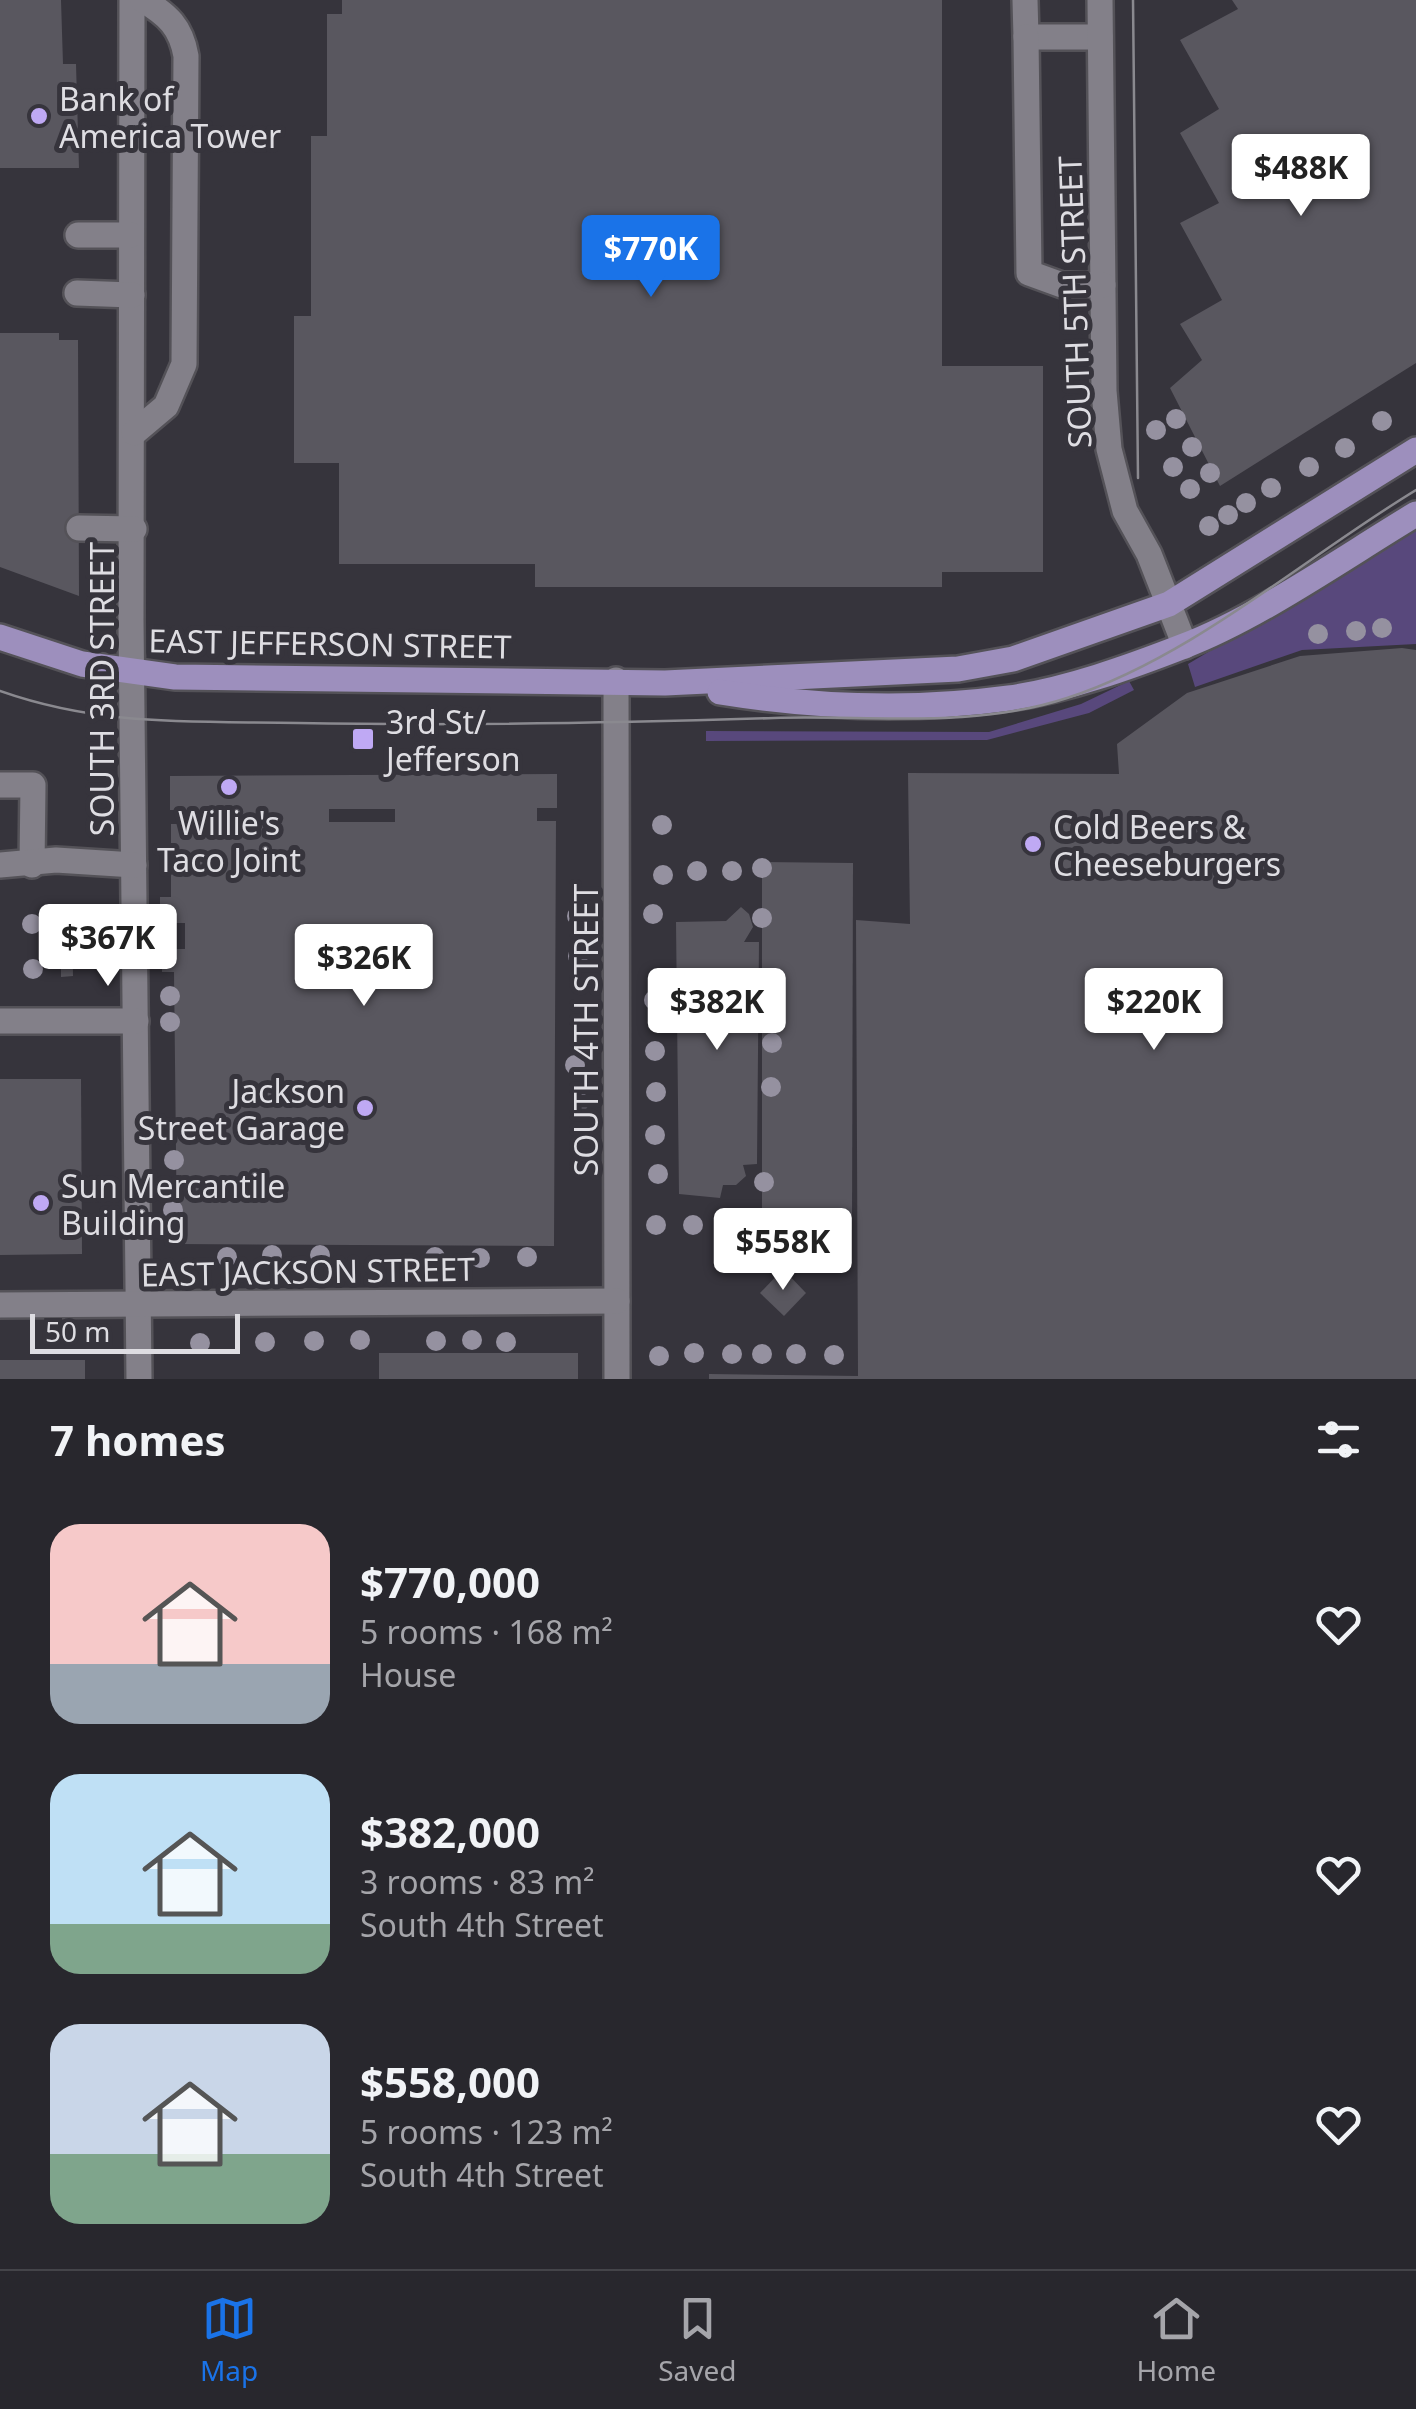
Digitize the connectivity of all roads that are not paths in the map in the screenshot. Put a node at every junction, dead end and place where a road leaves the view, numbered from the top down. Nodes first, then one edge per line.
1 (132, 0) edge
2 (143, 0) edge
3 (1024, 0) edge
4 (1100, 0) edge
5 (1026, 38) junction
6 (1100, 38) junction
7 (78, 235) dead end
8 (131, 235) junction
9 (1103, 285) junction
10 (77, 293) dead end
11 (132, 295) junction
12 (134, 433) junction
13 (1416, 450) edge
14 (1416, 514) edge
15 (78, 528) dead end
16 (134, 529) junction
17 (1169, 604) junction
18 (0, 636) edge
19 (1186, 646) junction
20 (132, 672) junction
21 (616, 680) junction
22 (665, 682) junction
23 (0, 785) edge
24 (32, 865) junction
25 (0, 866) edge
26 (134, 871) junction
27 (0, 1021) edge
28 (136, 1022) junction
29 (617, 1301) junction
30 (0, 1305) edge
31 (139, 1306) junction
32 (139, 1379) edge
33 (617, 1379) edge

1 - 8 street, SOUTH 3RD STREET
2 - 12 street
3 - 5 street
4 - 6 street, SOUTH 5TH STREET
5 - 6 street
5 - 9 street
6 - 9 street, SOUTH 5TH STREET
7 - 8 street
8 - 11 street, SOUTH 3RD STREET
9 - 17 street, SOUTH 5TH STREET
10 - 11 street
11 - 12 street, SOUTH 3RD STREET
12 - 16 street, SOUTH 3RD STREET
13 - 17 main road, EAST JEFFERSON STREET
14 - 19 main road, EAST JEFFERSON STREET
15 - 16 street
16 - 20 street, SOUTH 3RD STREET
17 - 19 street, SOUTH 5TH STREET
17 - 22 main road, EAST JEFFERSON STREET
18 - 20 main road, EAST JEFFERSON STREET
19 - 22 main road, EAST JEFFERSON STREET
20 - 21 main road, EAST JEFFERSON STREET
20 - 26 street, SOUTH 3RD STREET
21 - 22 main road, EAST JEFFERSON STREET
21 - 29 street, SOUTH 4TH STREET
23 - 24 street
24 - 25 street
24 - 26 street
26 - 28 street, SOUTH 3RD STREET
27 - 28 street
28 - 31 street, SOUTH 3RD STREET
29 - 31 street, EAST JACKSON STREET
29 - 33 street, SOUTH 4TH STREET
30 - 31 street, EAST JACKSON STREET
31 - 32 street, SOUTH 3RD STREET

